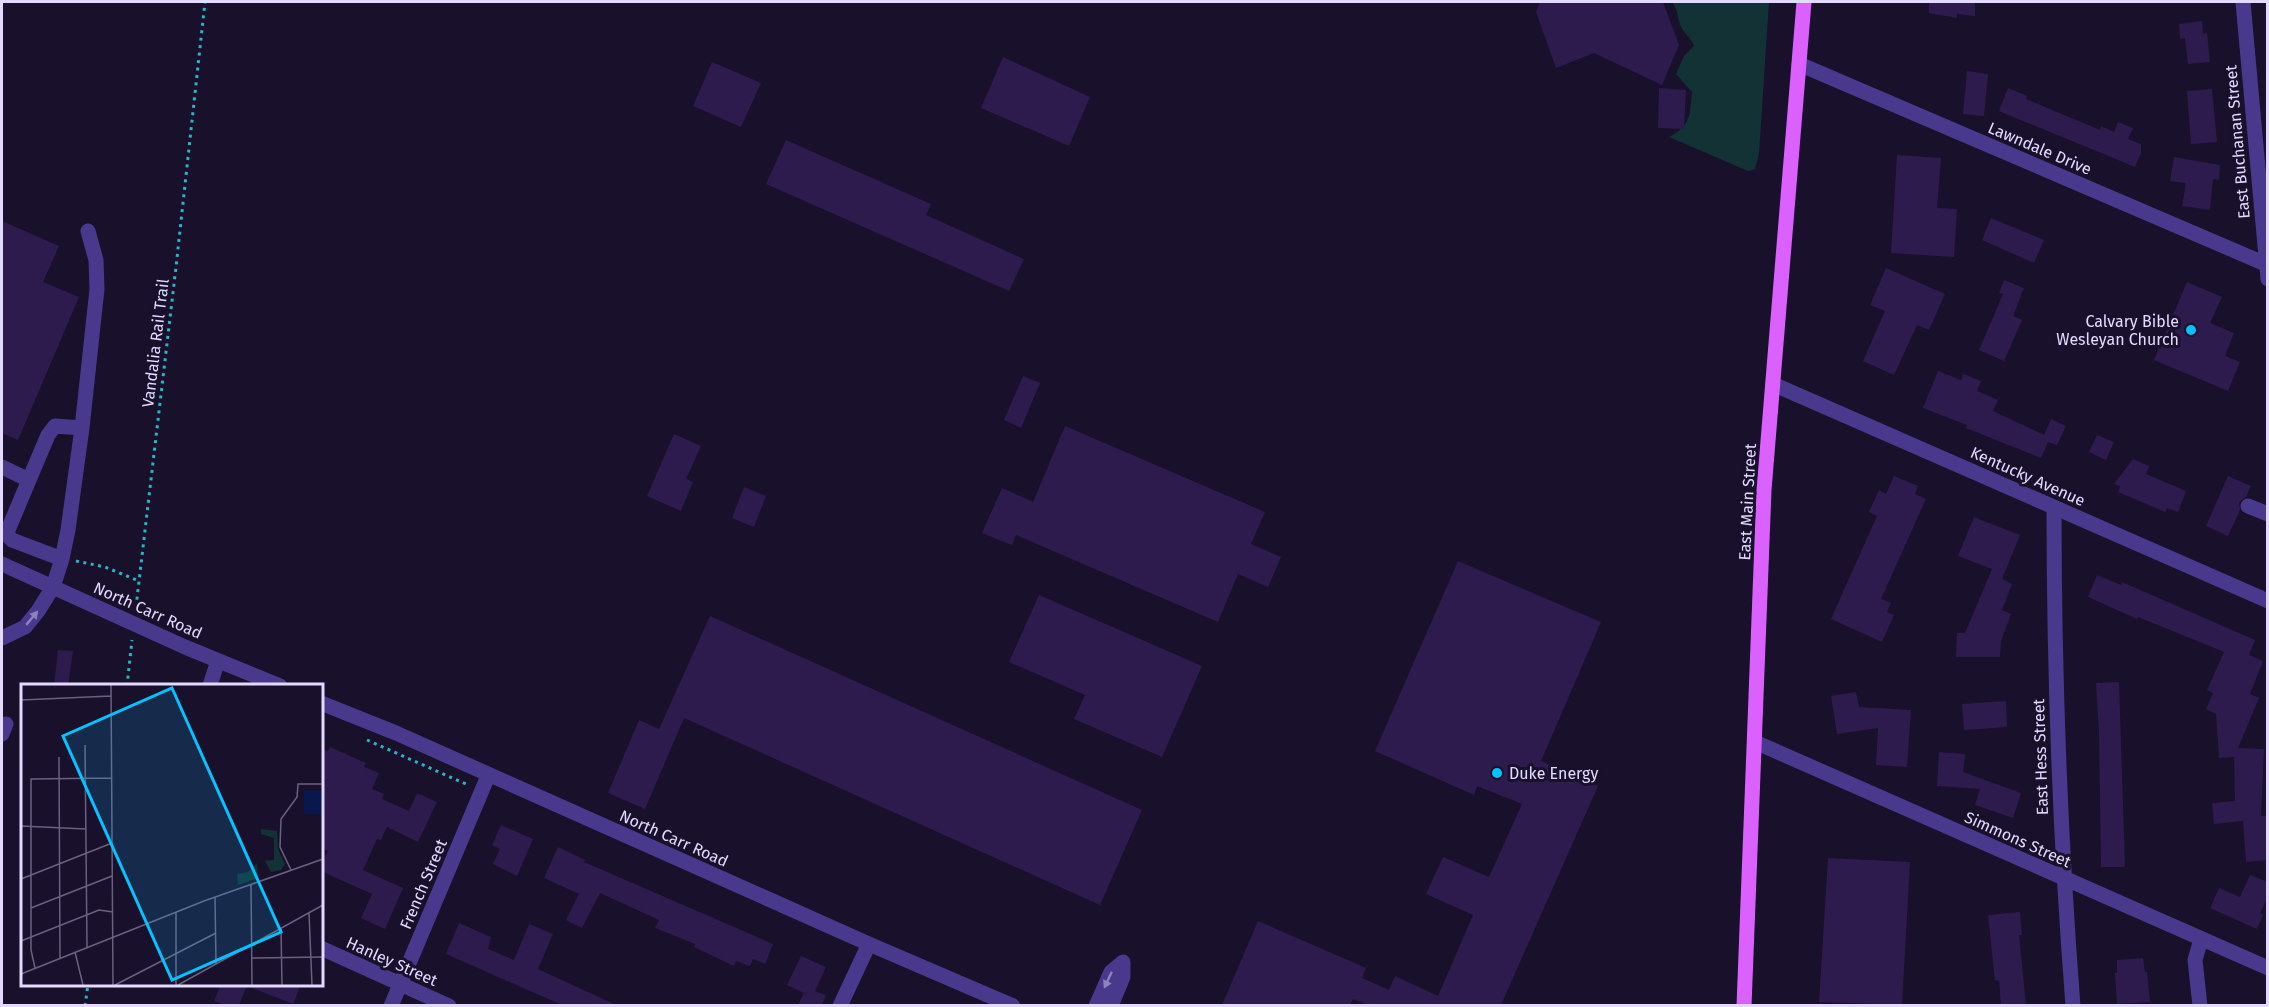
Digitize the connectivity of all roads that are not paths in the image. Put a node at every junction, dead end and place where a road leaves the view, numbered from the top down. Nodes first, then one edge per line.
1 (1804, 2) edge
2 (2243, 2) edge
3 (1799, 64) junction
4 (88, 231) dead end
5 (2267, 270) edge
6 (1773, 384) junction
7 (82, 428) junction
8 (2, 467) edge
9 (29, 480) junction
10 (2247, 506) dead end
11 (2054, 507) junction
12 (2268, 514) edge
13 (62, 559) junction
14 (2, 564) edge
15 (53, 587) junction
16 (2268, 601) edge
17 (2, 638) edge
18 (218, 661) junction
19 (212, 684) edge
20 (275, 684) edge
21 (322, 703) edge
22 (1755, 742) junction
23 (488, 776) junction
24 (2063, 879) junction
25 (2201, 939) junction
26 (869, 944) junction
27 (322, 948) edge
28 (2268, 968) edge
29 (400, 985) junction
30 (997, 1002) edge
31 (391, 1005) edge
32 (448, 1005) edge
33 (840, 1005) edge
34 (1013, 1005) edge
35 (1096, 1005) edge
36 (1111, 1005) edge
37 (1744, 1005) edge
38 (2073, 1005) edge
39 (2200, 1005) edge

1 - 3 main road, East Main Street
2 - 5 street, East Buchanan Street
3 - 5 street, Lawndale Drive
3 - 6 main road, East Main Street
4 - 7 street
6 - 11 street, Kentucky Avenue
6 - 22 main road, East Main Street
7 - 9 street
7 - 13 street
8 - 9 street
9 - 13 street
10 - 12 street
11 - 16 street, Kentucky Avenue
11 - 24 street, East Hess Street
13 - 15 street
14 - 15 street, North Carr Road
17 -> 15 street
15 - 18 street, North Carr Road
18 - 19 street
18 - 20 street, North Carr Road
21 - 23 street, North Carr Road
22 - 24 street, Simmons Street
22 - 37 main road, East Main Street
23 - 26 street, North Carr Road
23 - 29 street, French Street
24 - 25 street, Simmons Street
24 - 38 street, East Hess Street
25 - 28 street, Simmons Street
25 - 39 street
26 - 30 street, North Carr Road
26 - 33 street
27 - 29 street, Hanley Street
29 - 31 street, French Street
29 - 32 street, Hanley Street
30 - 34 street, North Carr Road
36 -> 35 street

